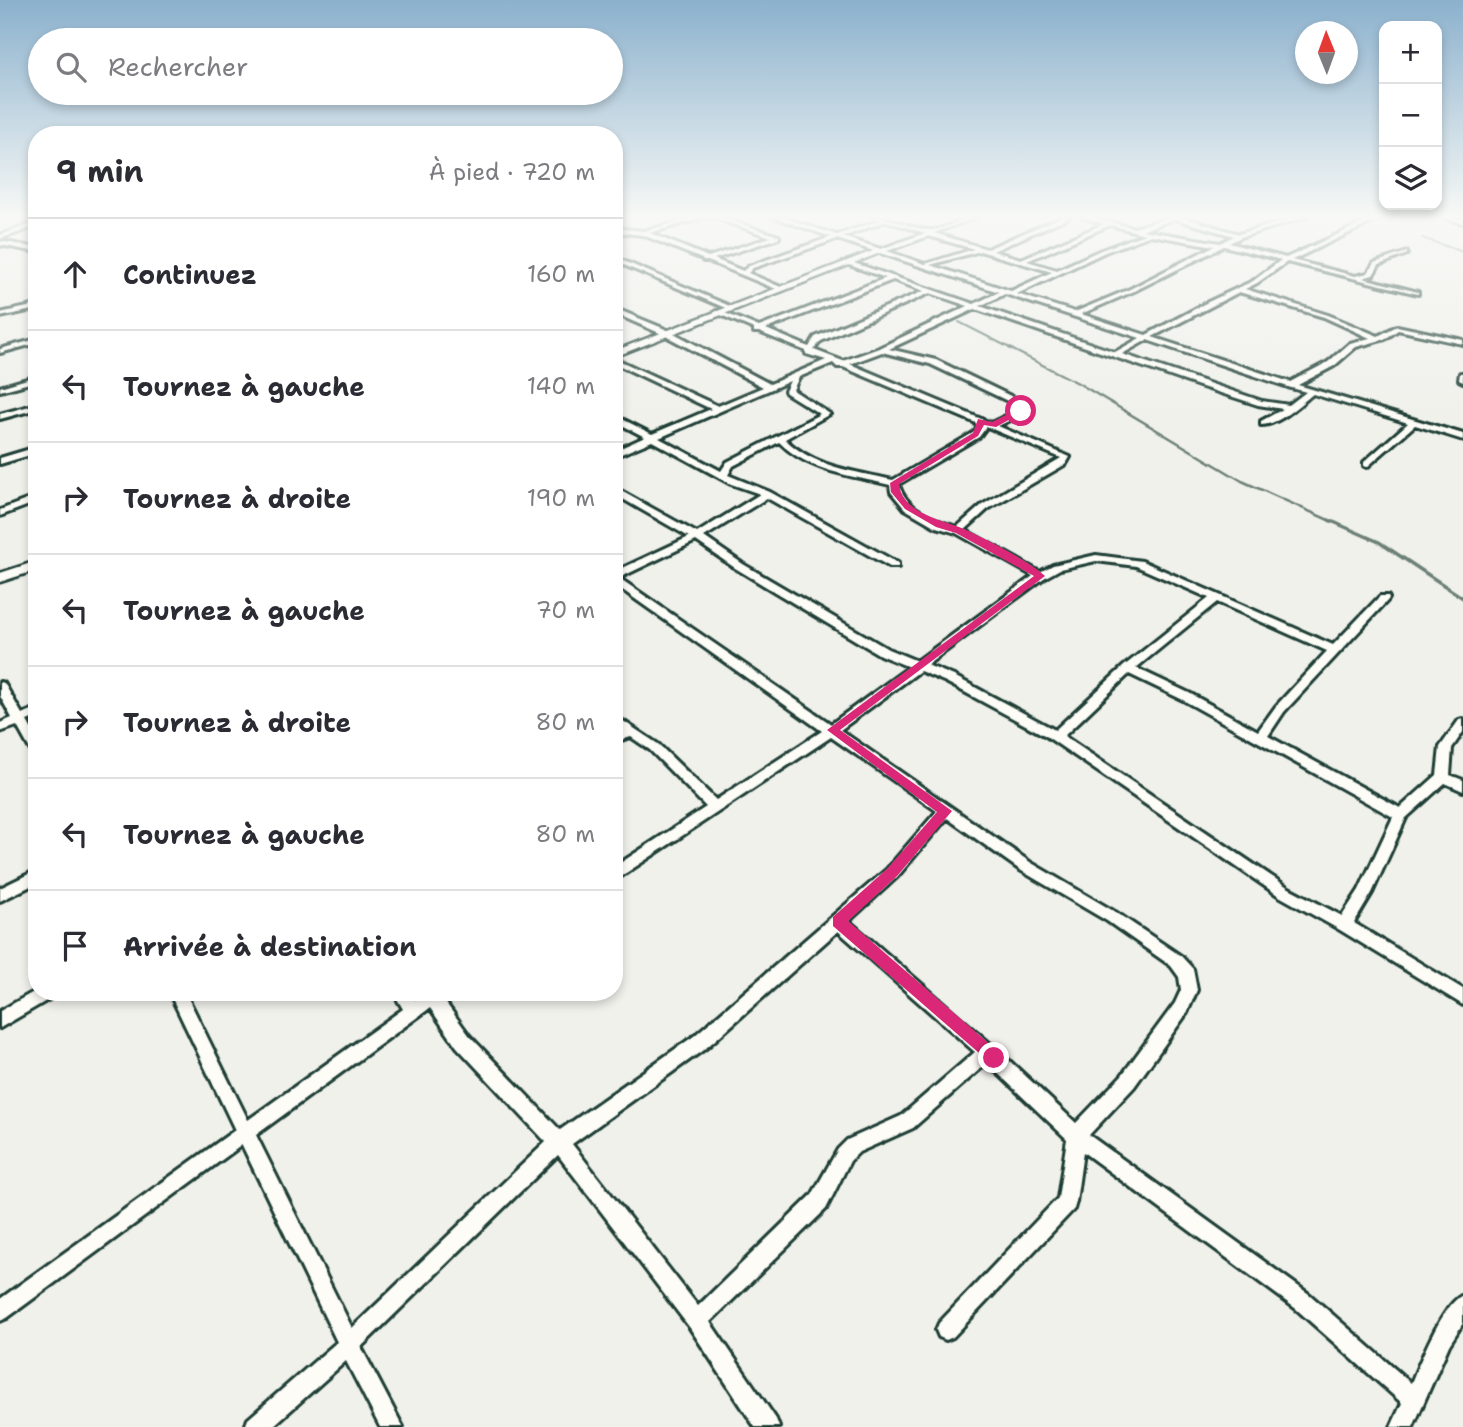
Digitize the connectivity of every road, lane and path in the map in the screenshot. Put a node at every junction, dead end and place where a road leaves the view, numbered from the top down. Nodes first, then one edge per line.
1 (670, 284) edge
2 (767, 284) edge
3 (795, 284) edge
4 (878, 284) edge
5 (907, 284) edge
6 (985, 284) edge
7 (1029, 284) edge
8 (1145, 284) edge
9 (1250, 284) edge
10 (1381, 284) edge
11 (781, 289) junction
12 (1240, 290) junction
13 (928, 292) junction
14 (1009, 292) junction
15 (1416, 293) dead end
16 (972, 306) junction
17 (730, 308) junction
18 (28, 309) edge
19 (718, 313) junction
20 (623, 314) edge
21 (1076, 314) junction
22 (0, 315) edge
23 (757, 330) junction
24 (667, 333) junction
25 (1150, 337) junction
26 (1377, 338) junction
27 (1463, 342) edge
28 (28, 343) edge
29 (623, 350) edge
30 (882, 350) junction
31 (0, 351) edge
32 (809, 352) junction
33 (1115, 355) junction
34 (830, 360) junction
35 (623, 364) edge
36 (840, 365) junction
37 (796, 376) junction
38 (28, 381) edge
39 (1291, 385) junction
40 (769, 387) junction
41 (0, 389) edge
42 (1312, 391) junction
43 (1291, 408) junction
44 (28, 409) edge
45 (717, 409) junction
46 (0, 417) edge
47 (980, 421) junction
48 (623, 422) edge
49 (1414, 422) junction
50 (1264, 423) dead end
51 (993, 425) junction
52 (652, 436) junction
53 (1463, 437) edge
54 (782, 440) junction
55 (623, 450) edge
56 (28, 453) edge
57 (0, 461) edge
58 (1367, 464) dead end
59 (723, 475) junction
60 (894, 483) junction
61 (767, 494) junction
62 (623, 495) edge
63 (28, 502) edge
64 (0, 513) edge
65 (959, 531) junction
66 (697, 537) junction
67 (894, 565) dead end
68 (28, 568) edge
69 (623, 574) edge
70 (1040, 576) junction
71 (0, 579) edge
72 (623, 584) edge
73 (1217, 597) junction
74 (1384, 598) dead end
75 (1334, 650) junction
76 (919, 667) junction
77 (1128, 669) junction
78 (0, 686) edge
79 (28, 716) edge
80 (22, 719) junction
81 (1463, 723) edge
82 (623, 725) edge
83 (0, 728) edge
84 (832, 730) junction
85 (28, 731) edge
86 (633, 732) junction
87 (623, 735) edge
88 (1055, 737) junction
89 (1260, 738) junction
90 (1443, 777) junction
91 (1463, 786) edge
92 (715, 808) junction
93 (946, 811) junction
94 (1401, 816) junction
95 (623, 869) edge
96 (28, 881) edge
97 (0, 895) edge
98 (838, 921) junction
99 (1345, 925) junction
100 (1463, 998) edge
101 (32, 1001) edge
102 (181, 1001) edge
103 (407, 1001) edge
104 (427, 1001) edge
105 (440, 1001) edge
106 (413, 1011) junction
107 (0, 1020) edge
108 (987, 1052) junction
109 (246, 1132) junction
110 (1076, 1136) junction
111 (559, 1142) junction
112 (1463, 1305) edge
113 (0, 1311) edge
114 (697, 1321) junction
115 (946, 1330) dead end
116 (349, 1345) junction
117 (1414, 1400) junction
118 (256, 1427) edge
119 (392, 1427) edge
120 (768, 1427) edge
121 (1402, 1427) edge

1 - 17 street
2 - 11 street
3 - 11 street
4 - 23 street
5 - 13 street
6 - 14 street
7 - 14 street
8 - 21 street
9 - 12 street
10 - 15 street
11 - 17 street
12 - 25 street
12 - 26 street
13 - 16 street
13 - 32 street
14 - 16 street
14 - 21 street
16 - 30 street
16 - 33 street
17 - 19 street
18 - 22 street
19 - 23 street
19 - 24 street
20 - 24 street
21 - 25 street
23 - 32 street
24 - 29 street
24 - 40 street
25 - 33 street
25 - 39 street
26 - 27 street
26 - 39 street
28 - 31 street
30 - 36 street
30 - 51 street
32 - 34 street
33 - 43 street
34 - 36 street
34 - 37 street
35 - 45 street
36 - 47 street
37 - 40 street
37 - 54 street
38 - 41 street
39 - 42 street
40 - 45 street
42 - 43 street
42 - 49 street
43 - 50 street
44 - 46 street
45 - 52 street
47 - 51 street
47 - 60 street
48 - 52 street
49 - 53 street
49 - 58 street
51 - 65 street
52 - 55 street
52 - 59 street
54 - 59 street
54 - 60 street
56 - 57 street
59 - 61 street
60 - 65 street
61 - 66 street
61 - 67 street
62 - 66 street
63 - 64 street
65 - 70 street
66 - 69 street
66 - 76 street
68 - 71 street
70 - 73 street
70 - 76 street
72 - 84 street
73 - 75 street
73 - 77 street
74 - 75 street
75 - 89 street
76 - 84 street
76 - 88 street
77 - 88 street
77 - 89 street
78 - 80 street
79 - 80 street
80 - 83 street
80 - 85 street
81 - 90 street
82 - 86 street
84 - 92 street
84 - 93 street
86 - 87 street
86 - 92 street
88 - 99 street
89 - 94 street
90 - 91 street
90 - 94 street
92 - 95 street
93 - 98 street
93 - 110 street
94 - 99 street
96 - 97 street
98 - 108 street
98 - 111 street
99 - 100 street
101 - 107 street
102 - 109 street
103 - 106 street
104 - 106 street
105 - 111 street
106 - 109 street
108 - 110 street
108 - 114 street
109 - 113 street
109 - 116 street
110 - 115 street
110 - 117 street
111 - 114 street
111 - 116 street
112 - 117 street
114 - 120 street
116 - 118 street
116 - 119 street
117 - 121 street

